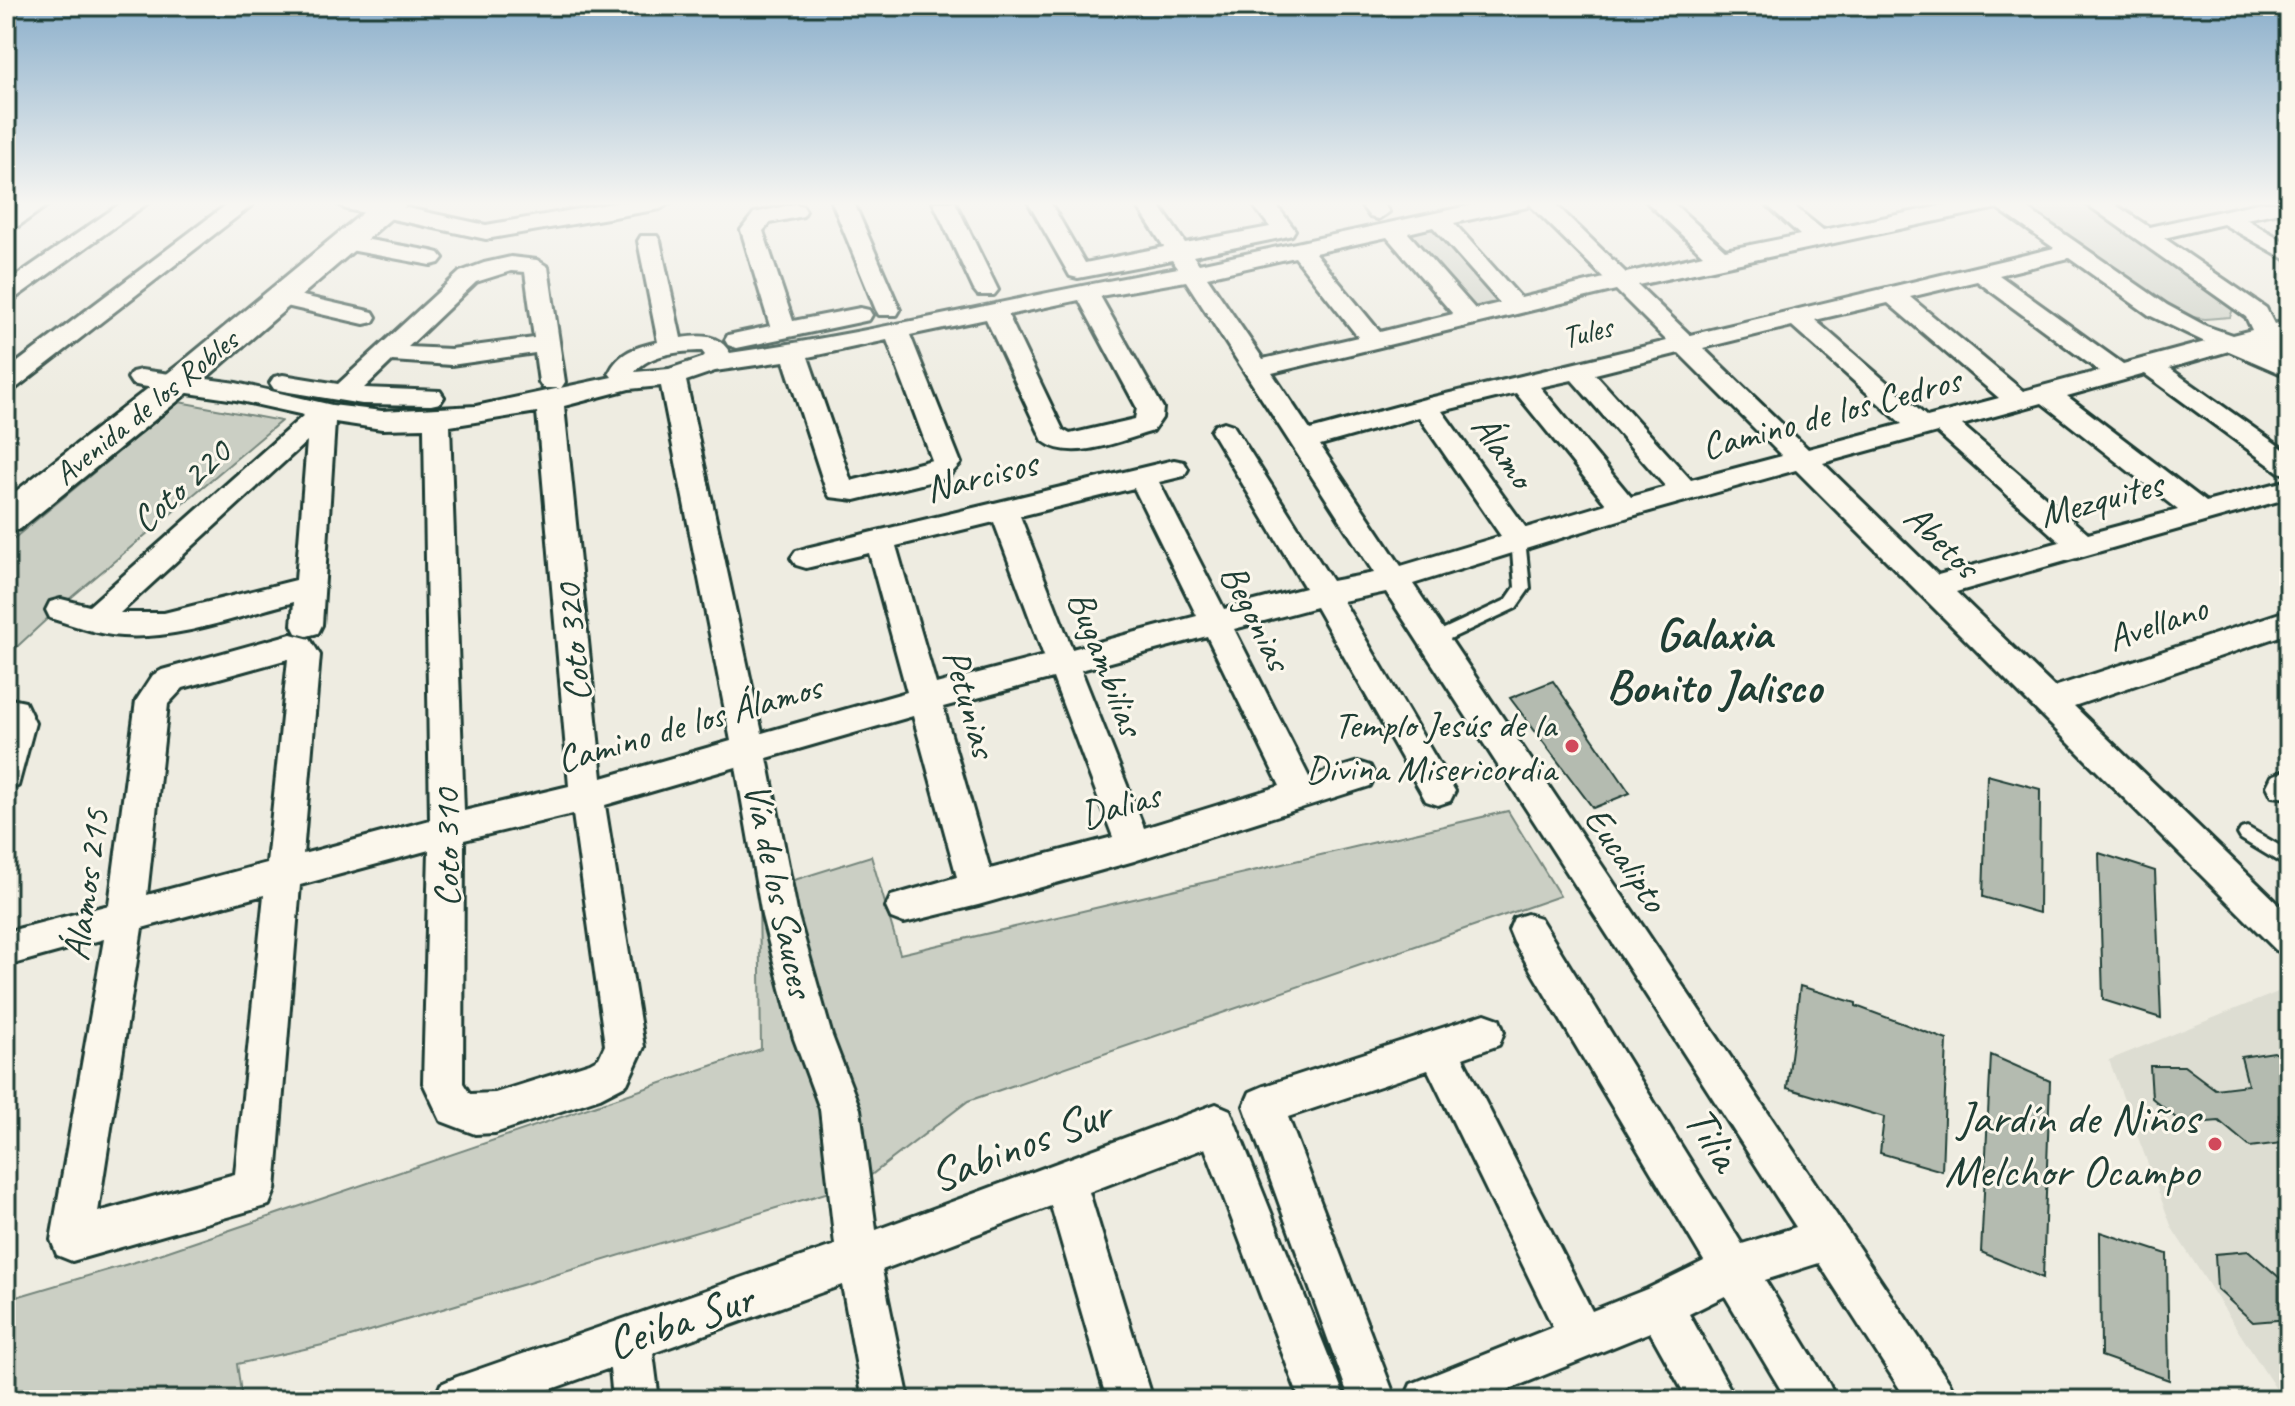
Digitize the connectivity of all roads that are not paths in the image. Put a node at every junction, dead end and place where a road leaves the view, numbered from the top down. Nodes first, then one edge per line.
1 (44, 268) edge
2 (158, 268) edge
3 (294, 268) edge
4 (317, 268) edge
5 (500, 268) edge
6 (536, 268) edge
7 (654, 268) edge
8 (765, 268) edge
9 (870, 268) edge
10 (975, 268) edge
11 (1075, 268) edge
12 (1153, 268) edge
13 (1187, 268) edge
14 (1314, 268) edge
15 (1426, 268) edge
16 (1481, 268) edge
17 (1608, 268) edge
18 (1679, 268) edge
19 (2003, 268) edge
20 (2099, 268) edge
21 (2192, 268) edge
22 (1981, 273) junction
23 (1082, 281) junction
24 (1622, 281) junction
25 (6, 294) edge
26 (1893, 295) junction
27 (281, 298) junction
28 (990, 300) junction
29 (1515, 306) junction
30 (364, 317) dead end
31 (1469, 317) junction
32 (1796, 317) junction
33 (892, 320) junction
34 (2278, 330) edge
35 (1373, 339) junction
36 (789, 341) junction
37 (2226, 343) junction
38 (545, 344) junction
39 (1685, 344) junction
40 (387, 353) junction
41 (672, 362) junction
42 (2282, 364) edge
43 (2150, 366) junction
44 (1255, 369) junction
45 (1577, 370) junction
46 (168, 374) junction
47 (2121, 375) junction
48 (6, 383) edge
49 (1522, 383) junction
50 (344, 392) junction
51 (552, 392) junction
52 (2048, 394) junction
53 (398, 398) junction
54 (2019, 401) junction
55 (1425, 407) junction
56 (323, 412) junction
57 (437, 418) junction
58 (381, 420) junction
59 (1932, 424) junction
60 (1224, 431) dead end
61 (1304, 441) junction
62 (1801, 462) junction
63 (2289, 466) edge
64 (1174, 469) dead end
65 (1142, 476) junction
66 (6, 488) edge
67 (2289, 489) edge
68 (1686, 492) junction
69 (1625, 508) junction
70 (1003, 510) junction
71 (2202, 514) junction
72 (6, 519) edge
73 (1518, 539) junction
74 (880, 540) junction
75 (2082, 545) junction
76 (806, 558) dead end
77 (1395, 579) junction
78 (310, 587) junction
79 (1933, 587) junction
80 (1324, 594) junction
81 (61, 610) dead end
82 (93, 620) junction
83 (2289, 621) edge
84 (1213, 624) junction
85 (303, 636) junction
86 (1434, 640) junction
87 (1064, 664) junction
88 (927, 699) junction
89 (2050, 701) junction
90 (6, 711) edge
91 (749, 749) junction
92 (6, 776) edge
93 (1358, 776) dead end
94 (1438, 791) dead end
95 (1300, 793) junction
96 (587, 796) junction
97 (447, 830) junction
98 (2247, 834) dead end
99 (1134, 846) junction
100 (2289, 860) edge
101 (284, 873) junction
102 (978, 889) junction
103 (904, 907) dead end
104 (126, 917) junction
105 (1527, 930) dead end
106 (2289, 938) edge
107 (6, 949) edge
108 (1485, 1032) dead end
109 (1438, 1049) junction
110 (613, 1071) joint
111 (1065, 1182) junction
112 (1827, 1239) junction
113 (858, 1258) junction
114 (1735, 1268) junction
115 (1660, 1306) junction
116 (1581, 1337) junction
117 (629, 1339) junction
118 (1441, 1397) edge
119 (457, 1400) edge
120 (636, 1400) edge
121 (886, 1400) edge
122 (1130, 1400) edge
123 (1323, 1400) edge
124 (1373, 1400) edge
125 (1713, 1400) edge
126 (1813, 1400) edge
127 (1934, 1400) edge

1 - 25 street
2 - 48 street
3 - 46 street, Avenida de los Robles
4 - 27 street, Avenida de los Robles
5 - 40 street, Coto 320
6 - 38 street, Coto 320
7 - 41 street, Vía de los Sauces
8 - 36 street
9 - 33 street
10 - 28 street
11 - 23 street
12 - 23 street
13 - 44 street, Eucalipto
14 - 35 street
15 - 31 street
16 - 29 street
17 - 24 street, Abetos
18 - 24 street
19 - 22 street, Tules
20 - 37 street
21 - 34 street
22 - 26 street, Tules
22 - 47 street
23 - 28 street
23 - 28 street
24 - 29 street
24 - 39 street, Abetos
26 - 32 street, Tules
26 - 54 street
27 - 30 street
27 - 46 street, Avenida de los Robles
28 - 33 street
29 - 31 street
31 - 35 street
32 - 39 street, Tules
32 - 59 street
33 - 36 street
33 - 36 street
34 - 37 street, Camino de los Cedros
34 - 42 street
35 - 44 street
36 - 41 street
37 - 42 street
37 - 43 street, Camino de los Cedros
38 - 40 street
38 - 51 street, Coto 320
39 - 45 street, Tules
39 - 62 street, Abetos
40 - 50 street
41 - 51 street
41 - 91 street, Vía de los Sauces
43 - 47 street, Camino de los Cedros
43 - 63 street
44 - 61 street, Eucalipto
45 - 49 street, Tules
45 - 68 street
46 - 50 street
46 - 56 street
46 - 66 street, Avenida de los Robles
46 - 72 street, Avenida de los Robles
47 - 52 street, Camino de los Cedros
49 - 55 street, Tules
49 - 69 street
50 - 53 street
51 - 53 street
51 - 57 street
51 - 96 street, Coto 320
52 - 54 street, Camino de los Cedros
52 - 71 street
53 - 58 street
54 - 59 street, Camino de los Cedros
55 - 61 street, Tules
55 - 73 street, Álamo
56 - 58 street
56 - 78 street
56 - 82 street, Coto 220
57 - 58 street
57 - 97 street, Coto 310
59 - 62 street, Camino de los Cedros
59 - 75 street
60 - 80 street
61 - 77 street, Eucalipto
62 - 68 street, Camino de los Cedros
62 - 79 street, Abetos
64 - 65 street, Narcisos
65 - 70 street, Narcisos
65 - 84 street, Begonias
67 - 71 street, Mezquites
68 - 69 street, Camino de los Cedros
69 - 73 street, Camino de los Cedros
70 - 74 street, Narcisos
70 - 87 street, Bugambilias
71 - 75 street, Mezquites
73 - 77 street, Camino de los Cedros
73 - 86 lane
74 - 76 street, Narcisos
74 - 88 street, Petunias
75 - 79 street, Mezquites
77 - 80 street, Camino de los Álamos
77 - 86 street, Eucalipto
78 - 82 street
78 - 85 street
79 - 89 street, Abetos
80 - 84 street, Camino de los Álamos
80 - 94 street
81 - 82 street
83 - 89 street, Avellano
84 - 87 street, Camino de los Álamos
84 - 95 street, Begonias
85 - 101 street
85 - 104 street, Álamos 215
86 - 112 street, Eucalipto
87 - 88 street, Camino de los Álamos
87 - 99 street, Bugambilias
88 - 91 street, Camino de los Álamos
88 - 102 street, Petunias
89 - 106 street, Abetos
90 - 92 street
91 - 96 street, Camino de los Álamos
91 - 113 street, Vía de los Sauces
93 - 95 street, Dalias
95 - 99 street, Dalias
96 - 97 street, Camino de los Álamos
96 - 110 street, Coto 320
97 - 101 street, Camino de los Álamos
97 - 110 street, Coto 310
98 - 100 lane
99 - 102 street, Dalias
101 - 104 street, Camino de los Álamos
101 - 104 street, Álamos 215
102 - 103 street, Dalias
104 - 107 street, Camino de los Álamos
105 - 114 street, Tilia
108 - 109 street
109 - 116 street
109 - 124 street
111 - 113 street, Sabinos Sur
111 - 122 street
111 - 123 street, Sabinos Sur
112 - 114 street
112 - 127 street, Eucalipto
113 - 117 street, Ceiba Sur
113 - 121 street, Vía de los Sauces
114 - 115 street
114 - 126 street, Tilia
115 - 116 street
115 - 125 street
116 - 118 street
117 - 119 street, Ceiba Sur
117 - 120 street

